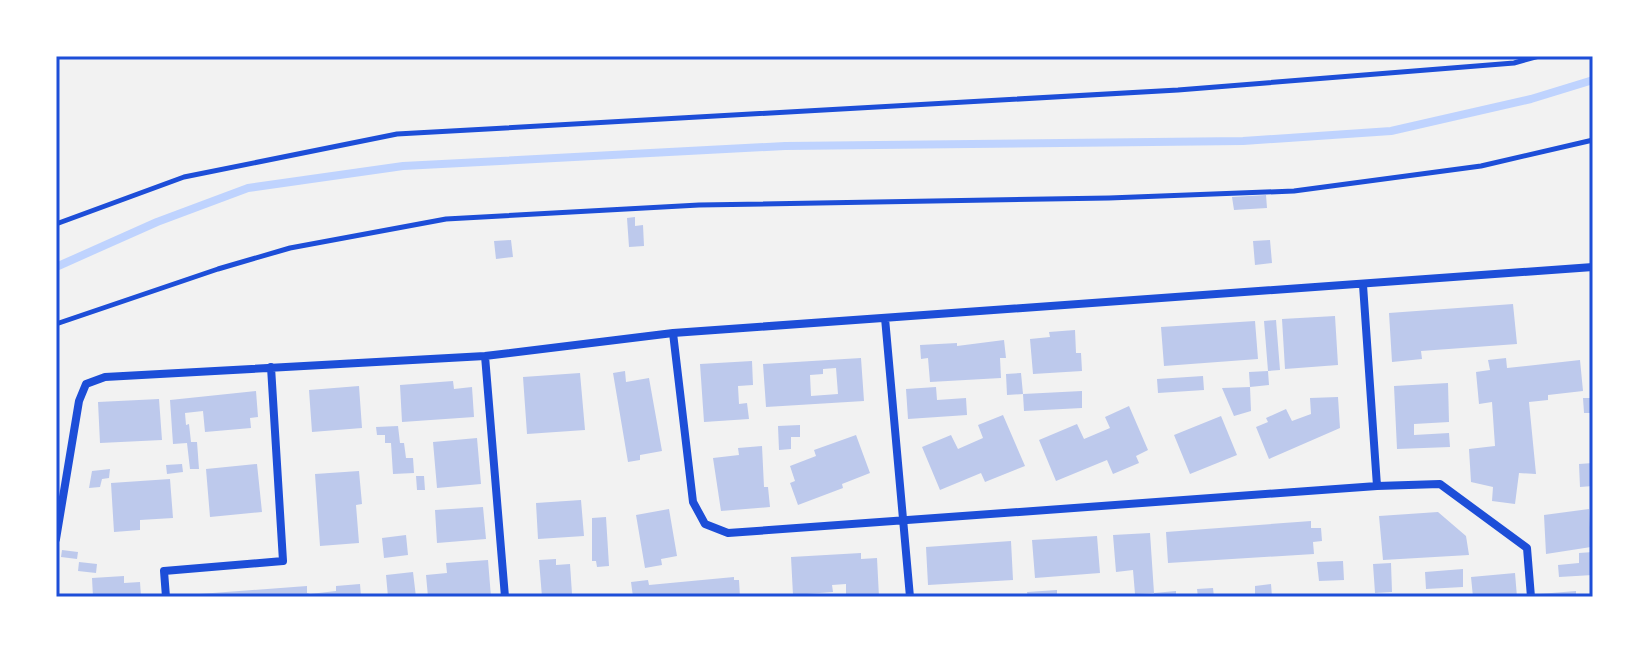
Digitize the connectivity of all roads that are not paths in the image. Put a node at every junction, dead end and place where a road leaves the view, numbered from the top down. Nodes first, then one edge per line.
1 (1593, 267) edge
2 (1363, 285) junction
3 (885, 318) junction
4 (673, 333) junction
5 (485, 356) junction
6 (271, 367) junction
7 (1377, 486) junction
8 (904, 521) junction
9 (56, 539) edge
10 (166, 597) edge
11 (505, 597) edge
12 (910, 597) edge
13 (1531, 597) edge

1 - 2 street
2 - 3 street
2 - 7 street
3 - 4 street
3 - 8 street
4 - 5 street
4 - 8 street
5 - 6 street
5 - 11 street
6 - 9 street
6 - 10 street
7 - 8 street
7 - 13 street
8 - 12 street

